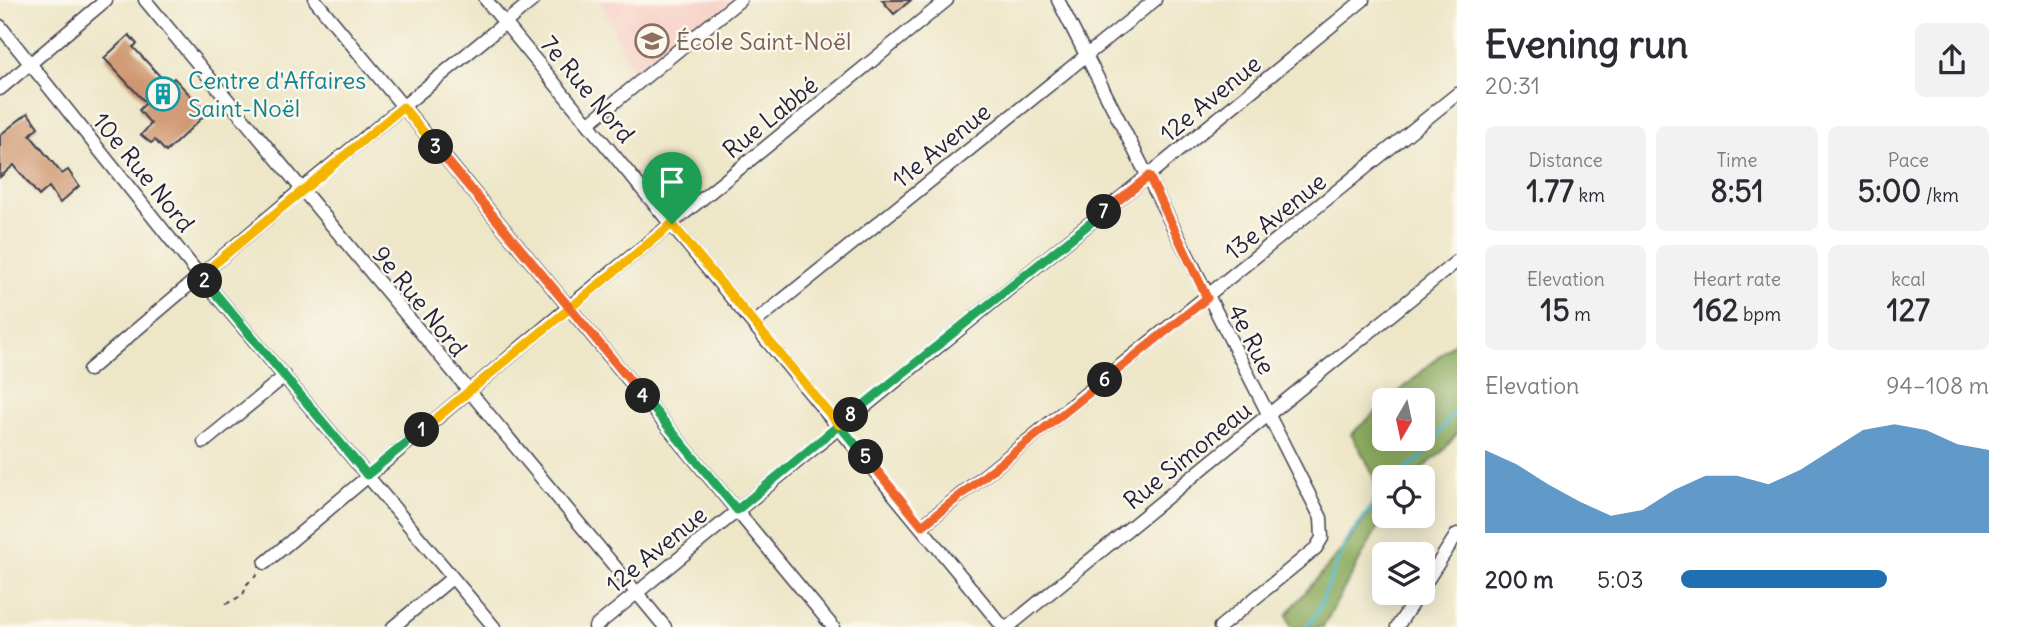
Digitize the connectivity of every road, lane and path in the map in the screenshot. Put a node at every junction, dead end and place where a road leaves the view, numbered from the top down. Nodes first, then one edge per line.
1 (106, 0) edge
2 (145, 0) edge
3 (315, 0) edge
4 (486, 0) edge
5 (533, 0) edge
6 (740, 0) edge
7 (947, 0) edge
8 (1058, 0) edge
9 (1154, 0) edge
10 (1363, 0) edge
11 (505, 23) junction
12 (0, 26) edge
13 (1086, 55) junction
14 (31, 64) junction
15 (0, 89) edge
16 (1457, 94) edge
17 (403, 107) junction
18 (589, 123) junction
19 (1149, 176) junction
20 (302, 188) junction
21 (672, 224) junction
22 (1457, 261) edge
23 (200, 276) junction
24 (1207, 298) junction
25 (569, 307) junction
26 (754, 323) junction
27 (89, 370) dead end
28 (285, 376) junction
29 (467, 392) junction
30 (1268, 416) junction
31 (839, 425) junction
32 (204, 443) dead end
33 (367, 475) junction
34 (737, 510) junction
35 (922, 526) junction
36 (1457, 534) edge
37 (265, 563) joint
38 (1435, 568) edge
39 (452, 578) junction
40 (636, 592) junction
41 (226, 604) dead end
42 (1411, 605) edge
43 (393, 627) edge
44 (494, 627) edge
45 (595, 627) edge
46 (665, 627) edge
47 (833, 627) edge
48 (1006, 627) edge
49 (1220, 627) edge
50 (1397, 627) edge

1 - 14 street
2 - 20 street, 9e Rue Nord
3 - 17 street
4 - 11 street, 7e Rue Nord
5 - 11 street
6 - 18 street
7 - 21 street, Rue Labbé
8 - 13 street, 4e Rue
9 - 13 street, 11e Avenue
10 - 19 street, 12e Avenue
11 - 17 street
11 - 18 street, 7e Rue Nord
12 - 14 street, 10e Rue Nord
13 - 19 street, 4e Rue
13 - 26 street, 11e Avenue
14 - 15 street
14 - 23 street, 10e Rue Nord
16 - 24 street, 13e Avenue
17 - 20 street
17 - 25 street
18 - 21 street, 7e Rue Nord
19 - 24 street, 4e Rue
19 - 31 street, 12e Avenue
20 - 23 street
20 - 29 street, 9e Rue Nord
21 - 25 street, Rue Labbé
21 - 26 street, 7e Rue Nord
22 - 30 street, Rue Simoneau
23 - 27 street
23 - 28 street, 10e Rue Nord
24 - 30 street, 4e Rue
24 - 35 street, 13e Avenue
25 - 29 street, Rue Labbé
25 - 34 street
26 - 31 street, 7e Rue Nord
28 - 32 street
28 - 33 street, 10e Rue Nord
29 - 33 street, Rue Labbé
29 - 40 street, 9e Rue Nord
30 - 48 street, Rue Simoneau
30 - 49 street, 4e Rue
31 - 34 street, 12e Avenue
31 - 35 street, 7e Rue Nord
33 - 37 street, Rue Labbé
33 - 39 street, 10e Rue Nord
34 - 40 street, 12e Avenue
34 - 47 street
35 - 48 street, 7e Rue Nord
36 - 38 street
37 - 41 path
39 - 43 street
39 - 44 street, 10e Rue Nord
40 - 45 street, 12e Avenue
40 - 46 street, 9e Rue Nord
42 - 50 street

